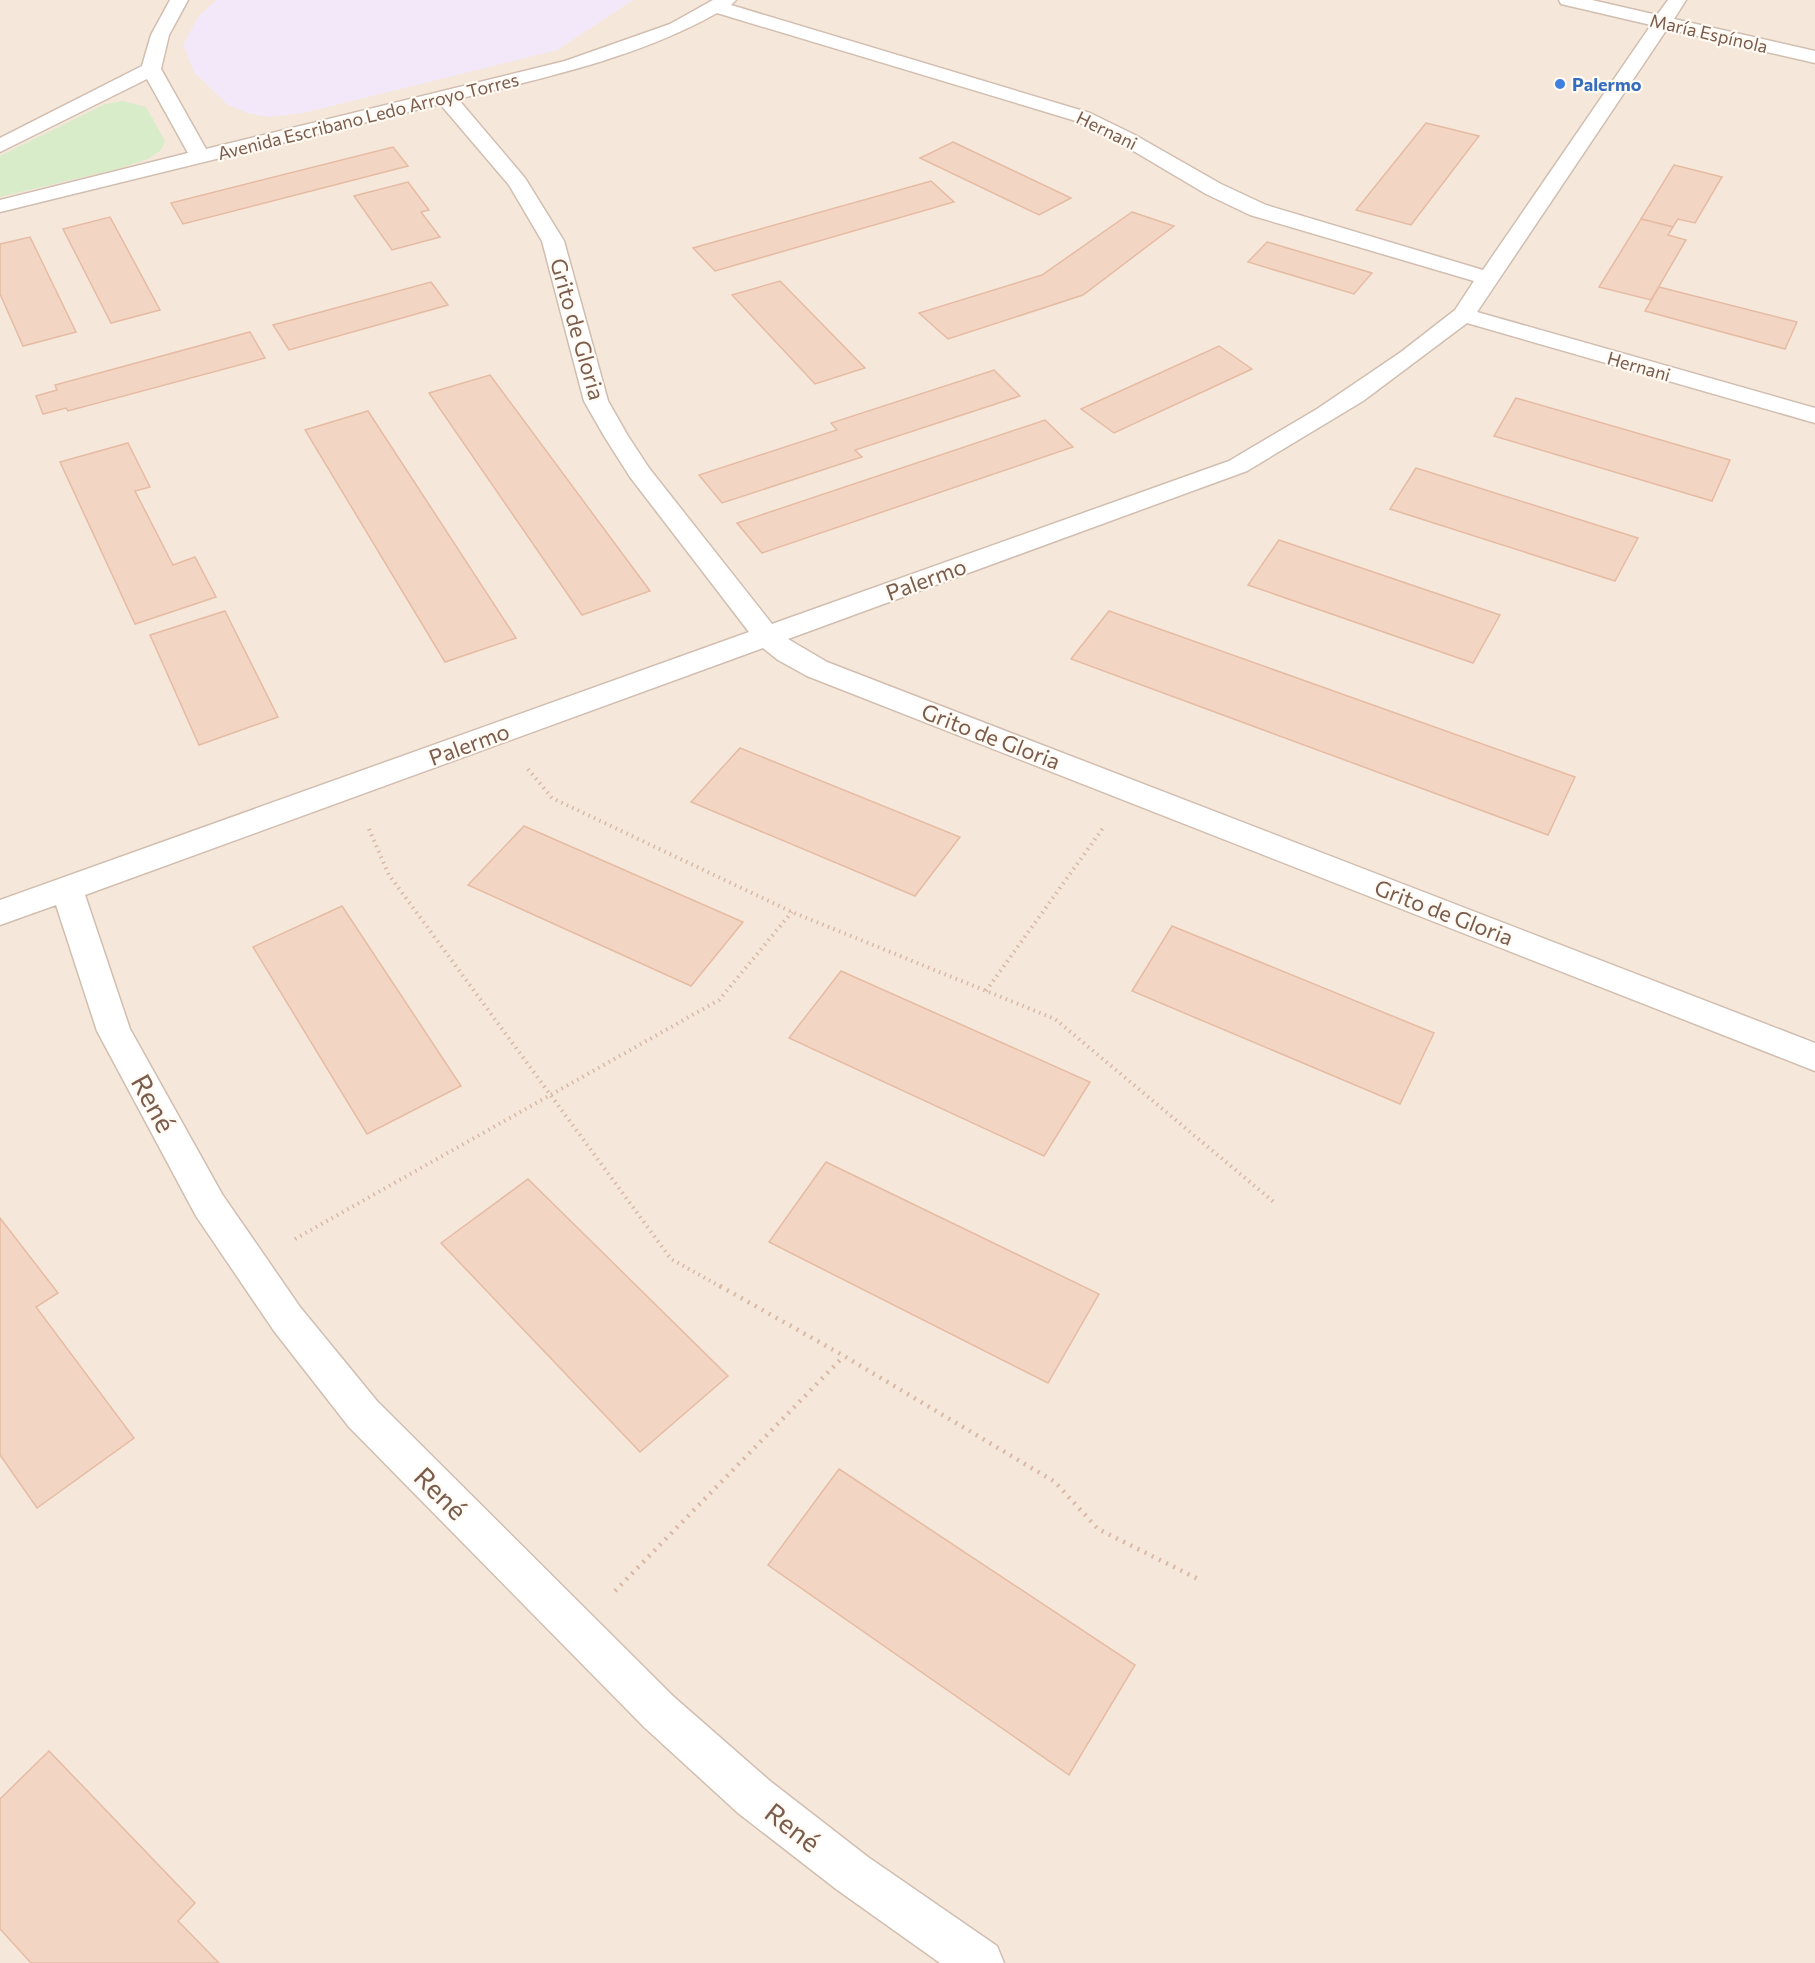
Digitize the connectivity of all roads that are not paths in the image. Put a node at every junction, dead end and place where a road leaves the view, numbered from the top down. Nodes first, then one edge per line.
1 (179, 0) edge
2 (1568, 0) edge
3 (1677, 0) edge
4 (722, 3) edge
5 (1662, 23) junction
6 (1815, 57) edge
7 (151, 69) junction
8 (445, 97) junction
9 (0, 146) edge
10 (200, 157) junction
11 (0, 206) edge
12 (1487, 278) junction
13 (1463, 315) junction
14 (1815, 416) edge
15 (767, 637) junction
16 (68, 889) junction
17 (0, 913) edge
18 (1815, 1057) edge
19 (980, 1963) edge

1 - 7 street
2 - 5 street, María Espínola
3 - 5 street, Palermo
4 - 8 street, Avenida Escribano Ledo Arroyo Torres
4 - 12 street, Hernani
5 - 6 street, María Espínola
5 - 12 street, Palermo
7 - 9 street
7 - 10 street
8 - 10 street, Avenida Escribano Ledo Arroyo Torres
8 - 15 street, Grito de Gloria
10 - 11 street, Avenida Escribano Ledo Arroyo Torres
12 - 13 street, Palermo
13 - 14 street, Hernani
13 - 15 street, Palermo
15 - 16 street, Palermo
15 - 18 street, Grito de Gloria
16 - 17 street, Palermo
16 - 19 street, René

